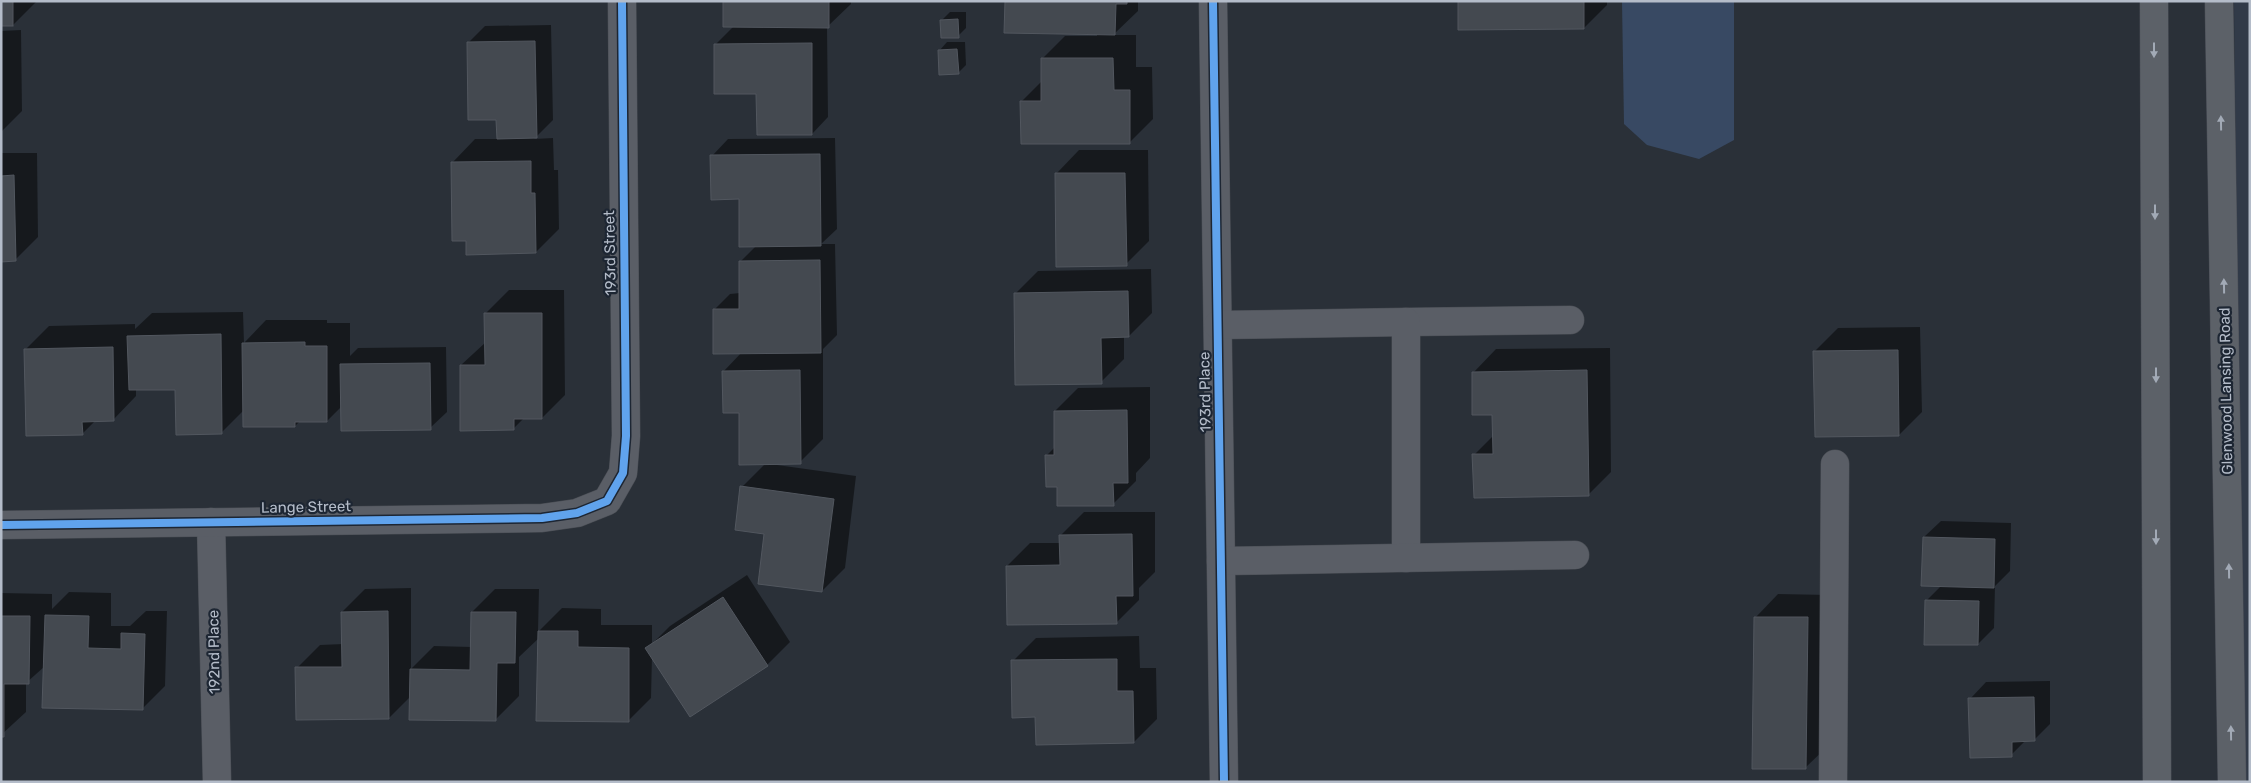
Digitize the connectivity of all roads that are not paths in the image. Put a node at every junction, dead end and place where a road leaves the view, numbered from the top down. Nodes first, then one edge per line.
1 (622, 1) edge
2 (1213, 1) edge
3 (2154, 1) edge
4 (2219, 1) edge
5 (1570, 320) dead end
6 (1406, 322) junction
7 (1218, 325) junction
8 (1835, 464) dead end
9 (607, 500) joint
10 (211, 522) junction
11 (1, 525) edge
12 (1576, 555) dead end
13 (1406, 558) junction
14 (1221, 561) junction
15 (217, 782) edge
16 (1224, 782) edge
17 (1833, 782) edge
18 (2158, 782) edge
19 (2232, 782) edge

1 - 9 street, 193rd Street
2 - 7 street, 193rd Place
3 -> 18 main road
19 -> 4 main road, Glenwood Lansing Road
5 - 6 street
6 - 7 street
6 - 13 street
7 - 14 street, 193rd Place
8 - 17 street
9 - 10 street, Lange Street
10 - 11 street, Lange Street
10 - 15 street, 192nd Place
12 - 13 street
13 - 14 street
14 - 16 street, 193rd Place

